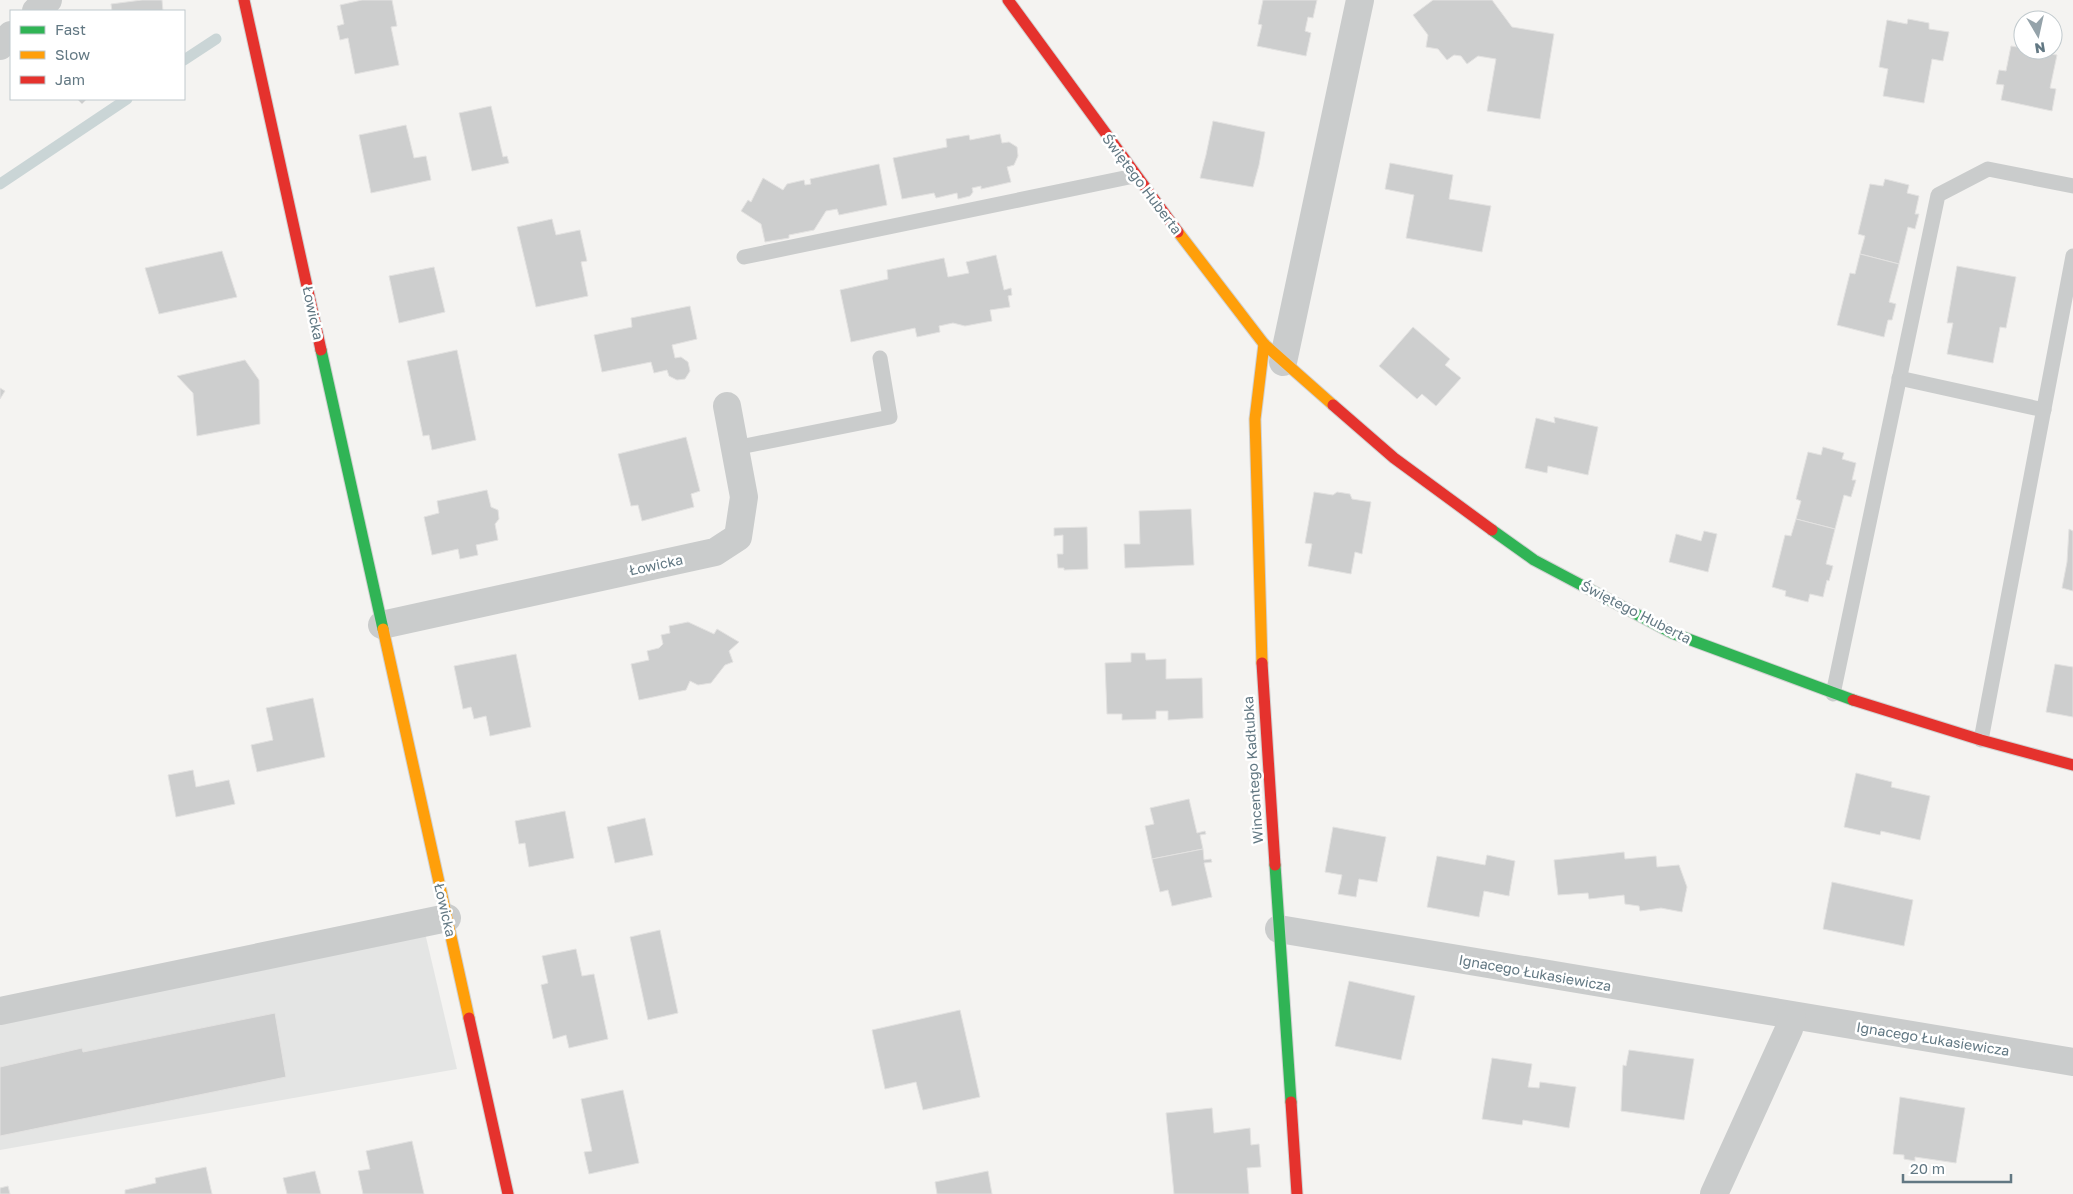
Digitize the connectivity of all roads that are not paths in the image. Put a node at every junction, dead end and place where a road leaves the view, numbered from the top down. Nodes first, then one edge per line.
1 (48, 0) edge
2 (244, 0) edge
3 (1008, 0) edge
4 (1360, 0) edge
5 (37, 10) edge
6 (10, 36) edge
7 (0, 46) edge
8 (1134, 176) junction
9 (2073, 186) edge
10 (2073, 256) edge
11 (744, 257) dead end
12 (1274, 353) junction
13 (880, 358) dead end
14 (1899, 378) junction
15 (727, 406) dead end
16 (2044, 410) junction
17 (735, 448) junction
18 (382, 625) junction
19 (1832, 694) junction
20 (1981, 740) junction
21 (2073, 765) edge
22 (447, 918) junction
23 (1278, 929) junction
24 (0, 1011) edge
25 (1792, 1016) junction
26 (2073, 1062) edge
27 (508, 1194) edge
28 (1297, 1194) edge
29 (1714, 1194) edge

1 - 5 street
2 - 18 street, Łowicka
3 - 8 street, Świętego Huberta
4 - 12 street
6 - 7 street
8 - 11 lane
8 - 12 street, Świętego Huberta
9 - 14 lane
10 - 16 lane
12 - 19 street, Świętego Huberta
12 - 23 street, Wincentego Kadłubka
13 - 17 lane
14 - 16 lane
14 - 19 lane
15 - 17 street, Łowicka
16 - 20 lane
17 - 18 street, Łowicka
18 - 22 street, Łowicka
19 - 20 street, Świętego Huberta
20 - 21 street, Świętego Huberta
22 - 24 street
22 - 27 street, Łowicka
23 - 25 street, Ignacego Łukasiewicza
23 - 28 street, Wincentego Kadłubka
25 - 26 street, Ignacego Łukasiewicza
25 - 29 street

